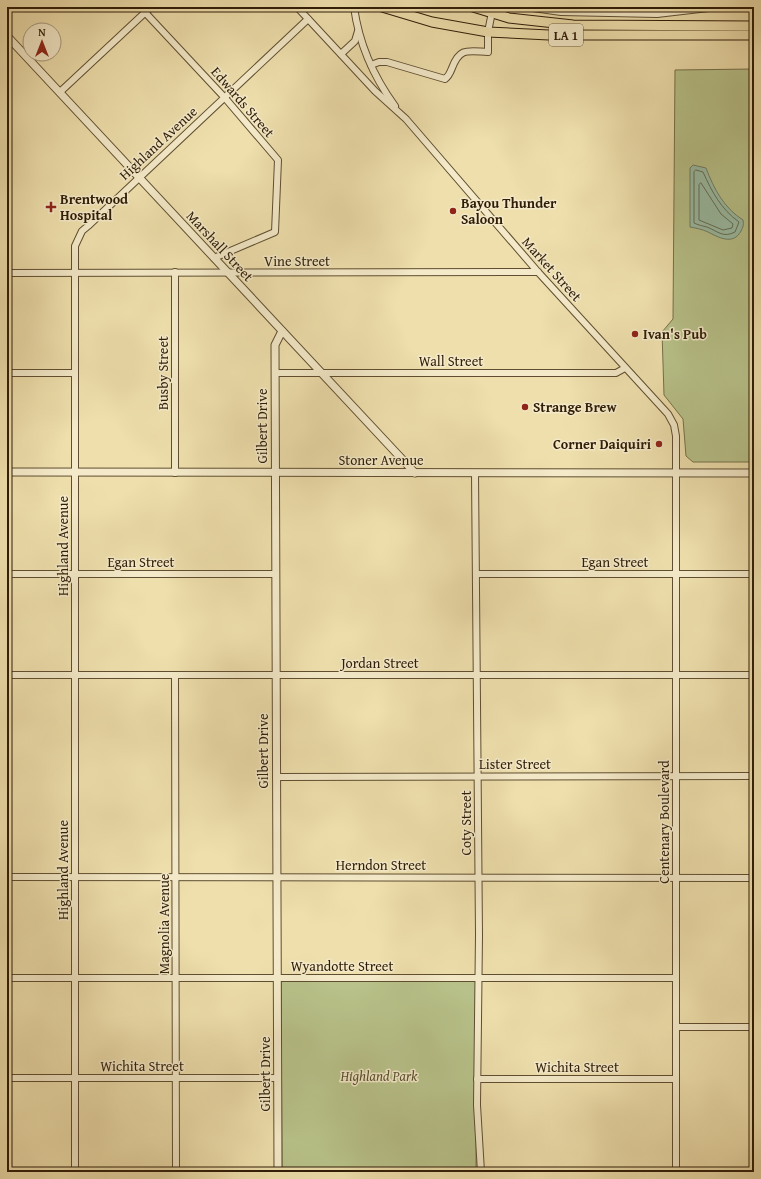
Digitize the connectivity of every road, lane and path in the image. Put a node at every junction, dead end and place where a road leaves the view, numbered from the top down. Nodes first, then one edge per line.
1 (150, 7) edge
2 (297, 7) edge
3 (354, 7) edge
4 (382, 7) edge
5 (473, 7) edge
6 (526, 7) edge
7 (717, 7) edge
8 (143, 9) edge
9 (492, 10) edge
10 (308, 19) junction
11 (754, 26) edge
12 (358, 30) junction
13 (488, 32) junction
14 (754, 35) edge
15 (7, 36) edge
16 (341, 54) junction
17 (371, 65) junction
18 (60, 92) junction
19 (225, 98) junction
20 (406, 119) junction
21 (139, 178) junction
22 (214, 258) junction
23 (175, 272) junction
24 (538, 272) junction
25 (7, 273) edge
26 (75, 273) junction
27 (228, 273) junction
28 (282, 331) junction
29 (625, 368) junction
30 (7, 373) edge
31 (75, 373) junction
32 (275, 373) junction
33 (321, 373) junction
34 (7, 472) edge
35 (754, 472) edge
36 (75, 473) junction
37 (175, 473) junction
38 (275, 473) junction
39 (415, 473) junction
40 (475, 473) junction
41 (676, 473) junction
42 (7, 574) edge
43 (75, 574) junction
44 (276, 574) junction
45 (476, 574) junction
46 (754, 574) edge
47 (676, 575) junction
48 (7, 675) edge
49 (76, 675) junction
50 (175, 675) junction
51 (276, 675) junction
52 (477, 675) junction
53 (676, 675) junction
54 (754, 675) edge
55 (276, 776) junction
56 (477, 776) junction
57 (676, 776) junction
58 (754, 776) edge
59 (7, 877) edge
60 (176, 877) junction
61 (478, 877) junction
62 (676, 877) junction
63 (75, 878) junction
64 (277, 878) junction
65 (754, 878) edge
66 (277, 977) junction
67 (7, 978) edge
68 (75, 978) junction
69 (175, 978) junction
70 (478, 978) junction
71 (676, 978) junction
72 (676, 1027) junction
73 (754, 1027) edge
74 (7, 1078) edge
75 (75, 1078) junction
76 (175, 1078) junction
77 (278, 1078) junction
78 (477, 1079) junction
79 (676, 1079) junction
80 (75, 1172) edge
81 (176, 1172) edge
82 (278, 1172) edge
83 (481, 1172) edge
84 (676, 1172) edge

1 - 8 street
2 - 10 street, Market Street
3 - 12 street
4 - 13 main road, LA 1
5 - 9 main road, LA 1
6 - 7 street
8 - 18 street
8 - 19 street, Edwards Street
9 - 11 main road, LA 1
9 - 13 street
10 - 16 street, Market Street
10 - 19 street, Highland Avenue
12 - 16 street
12 - 17 street
13 - 14 main road, LA 1
13 - 17 street
15 - 18 street, Marshall Street
16 - 20 street, Market Street
17 - 20 street
18 - 21 street, Marshall Street
19 - 21 street, Highland Avenue
19 - 22 street, Edwards Street
20 - 24 street, Market Street
21 - 22 street, Marshall Street
21 - 26 street, Highland Avenue
22 - 27 street, Marshall Street
23 - 26 street, Vine Street
23 - 27 street, Vine Street
23 - 37 street, Busby Street
24 - 27 street, Vine Street
24 - 29 street, Market Street
25 - 26 street, Vine Street
26 - 31 street, Highland Avenue
27 - 28 street, Marshall Street
28 - 32 street, Gilbert Drive
28 - 33 street, Marshall Street
29 - 33 street, Wall Street
29 - 41 street, Market Street
30 - 31 street
31 - 36 street, Highland Avenue
32 - 33 street, Wall Street
32 - 38 street, Gilbert Drive
33 - 39 street, Marshall Street
34 - 36 street, Stoner Avenue
35 - 41 street, Stoner Avenue
36 - 37 street, Stoner Avenue
36 - 43 street, Highland Avenue
37 - 38 street, Stoner Avenue
38 - 39 street, Stoner Avenue
38 - 44 street, Gilbert Drive
39 - 40 street, Stoner Avenue
40 - 41 street, Stoner Avenue
40 - 45 street, Coty Street
41 - 47 street, Centenary Boulevard
42 - 43 street, Egan Street
43 - 44 street, Egan Street
43 - 49 street, Highland Avenue
44 - 51 street, Gilbert Drive
45 - 47 street, Egan Street
45 - 52 street, Coty Street
46 - 47 street, Egan Street
47 - 53 street, Centenary Boulevard
48 - 49 street, Jordan Street
49 - 50 street, Jordan Street
49 - 63 street, Highland Avenue
50 - 51 street, Jordan Street
50 - 60 street, Magnolia Avenue
51 - 52 street, Jordan Street
51 - 55 street, Gilbert Drive
52 - 53 street, Jordan Street
52 - 56 street, Coty Street
53 - 54 street, Jordan Street
53 - 57 street, Centenary Boulevard
55 - 56 street, Lister Street
55 - 64 street, Gilbert Drive
56 - 57 street, Lister Street
56 - 61 street, Coty Street
57 - 58 street, Lister Street
57 - 62 street, Centenary Boulevard
59 - 63 street, Herndon Street
60 - 63 street, Herndon Street
60 - 64 street, Herndon Street
60 - 69 street, Magnolia Avenue
61 - 62 street, Herndon Street
61 - 64 street, Herndon Street
61 - 70 street, Coty Street
62 - 65 street, Herndon Street
62 - 71 street, Centenary Boulevard
63 - 68 street, Highland Avenue
64 - 66 street, Gilbert Drive
66 - 69 street, Wyandotte Street
66 - 70 street, Wyandotte Street
66 - 77 street, Gilbert Drive
67 - 68 street, Wyandotte Street
68 - 69 street, Wyandotte Street
68 - 75 street, Highland Avenue
69 - 76 street, Magnolia Avenue
70 - 71 street, Wyandotte Street
70 - 78 street, Coty Street
71 - 72 street, Centenary Boulevard
72 - 73 street
72 - 79 street, Centenary Boulevard
74 - 75 street, Wichita Street
75 - 76 street, Wichita Street
75 - 80 street, Highland Avenue
76 - 77 street, Wichita Street
76 - 81 street, Magnolia Avenue
77 - 82 street, Gilbert Drive
78 - 79 street, Wichita Street
78 - 83 street, Coty Street
79 - 84 street, Centenary Boulevard

